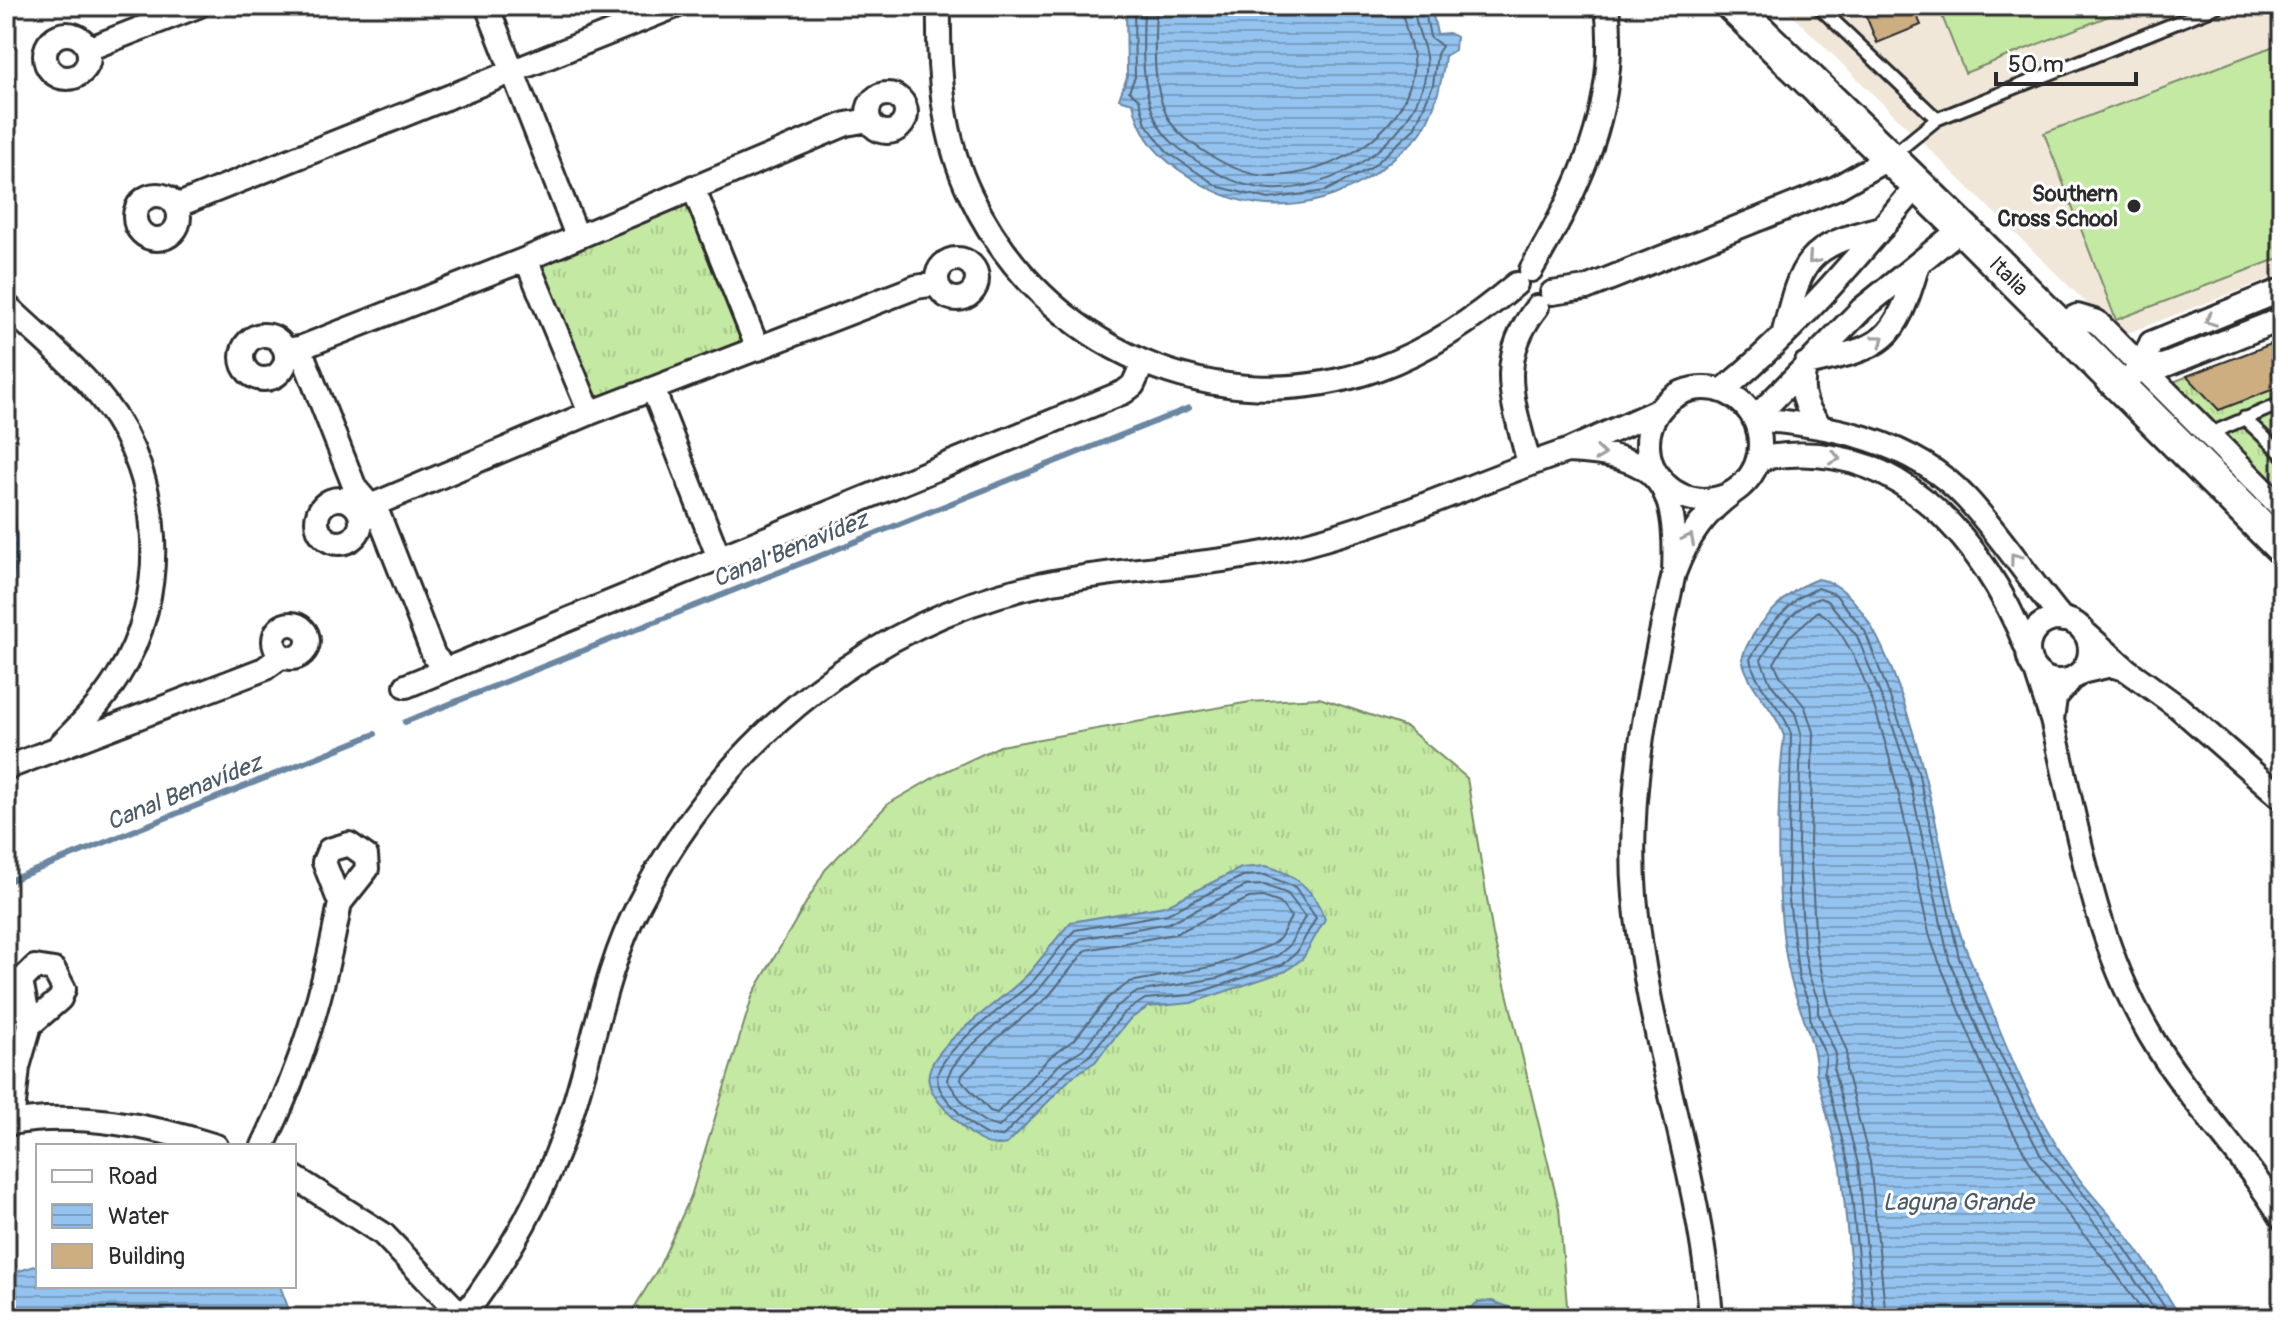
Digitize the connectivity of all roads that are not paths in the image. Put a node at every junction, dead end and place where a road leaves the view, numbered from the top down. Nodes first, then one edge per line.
1 (198, 6) edge
2 (487, 6) edge
3 (676, 6) edge
4 (939, 6) edge
5 (1607, 6) edge
6 (1733, 6) edge
7 (1818, 6) edge
8 (1831, 6) edge
9 (2218, 6) edge
10 (1838, 24) junction
11 (88, 49) dead end
12 (512, 71) junction
13 (944, 103) junction
14 (1937, 119) junction
15 (1889, 158) junction
16 (1917, 186) junction
17 (693, 187) junction
18 (176, 206) dead end
19 (1882, 228) junction
20 (1962, 228) junction
21 (577, 236) junction
22 (526, 259) junction
23 (1918, 264) junction
24 (1524, 277) junction
25 (936, 284) dead end
26 (2282, 290) edge
27 (1540, 302) junction
28 (6, 305) edge
29 (2282, 319) edge
30 (1462, 326) junction
31 (1783, 338) junction
32 (758, 349) junction
33 (1143, 363) junction
34 (1806, 364) junction
35 (2132, 376) junction
36 (653, 389) junction
37 (1722, 391) junction
38 (2282, 403) edge
39 (1659, 410) junction
40 (590, 413) junction
41 (2244, 418) junction
42 (1754, 419) junction
43 (1819, 424) junction
44 (2209, 434) junction
45 (1567, 451) junction
46 (2282, 454) edge
47 (1758, 459) junction
48 (1529, 464) junction
49 (1660, 479) junction
50 (1736, 490) junction
51 (2282, 508) edge
52 (366, 510) junction
53 (2282, 548) edge
54 (719, 558) junction
55 (1674, 573) junction
56 (2063, 620) junction
57 (2084, 632) junction
58 (282, 656) dead end
59 (2032, 661) junction
60 (446, 669) junction
61 (2127, 670) junction
62 (119, 675) junction
63 (2076, 675) junction
64 (406, 686) dead end
65 (141, 715) junction
66 (2052, 720) junction
67 (58, 747) junction
68 (6, 768) edge
69 (2282, 798) edge
70 (340, 903) dead end
71 (30, 1025) dead end
72 (9, 1123) edge
73 (208, 1144) edge
74 (264, 1144) edge
75 (296, 1178) edge
76 (2282, 1218) edge
77 (462, 1318) edge
78 (1711, 1318) edge

1 - 11 street
2 - 12 street
3 - 12 street
4 - 13 street
5 - 24 street
6 - 15 street, Italia
7 - 10 lane
8 - 10 lane
9 - 14 lane
10 - 14 lane
12 - 18 street
12 - 21 street
13 - 17 street
13 - 33 street
14 - 15 lane
15 - 16 street, Italia
15 - 27 street
16 - 19 street
16 - 20 street, Italia
17 - 21 street
17 - 32 street
19 - 31 street
19 -> 31 street
20 - 23 street
20 - 35 street, Italia
21 - 22 street
22 - 40 street
22 - 52 street
23 - 34 street
34 -> 23 street
24 - 27 street
24 - 27 street
24 - 30 street
25 - 32 street
26 -> 35 street
27 - 30 street
27 - 48 street
28 - 62 street
29 - 35 street
30 - 33 street
31 - 37 street
32 - 36 street
33 - 54 street
34 - 42 street
34 - 43 street
35 - 44 street
35 - 53 street, Italia
36 - 40 street
36 - 54 street
37 - 39 street
37 - 42 street
38 - 41 lane
39 - 45 street
39 - 49 street
40 - 52 street
41 - 44 lane
41 - 46 lane
42 - 43 street
42 - 47 street
56 -> 43 street
44 - 51 street
45 - 48 street
45 -> 49 street
47 - 50 street
47 -> 59 street
48 - 77 street
49 - 50 street
49 - 55 street
55 -> 50 street
52 - 60 street
54 - 60 street
55 - 78 street
56 - 57 street
56 - 59 street
57 - 61 street
57 - 63 street
58 - 65 street
59 - 63 street
59 - 66 street
60 - 64 street
61 - 63 street
61 - 69 street
62 - 65 street
62 - 67 street
63 - 66 street
65 - 67 street
66 - 76 street
67 - 68 street
70 - 74 street
71 - 72 street
72 - 73 street
75 - 77 street

